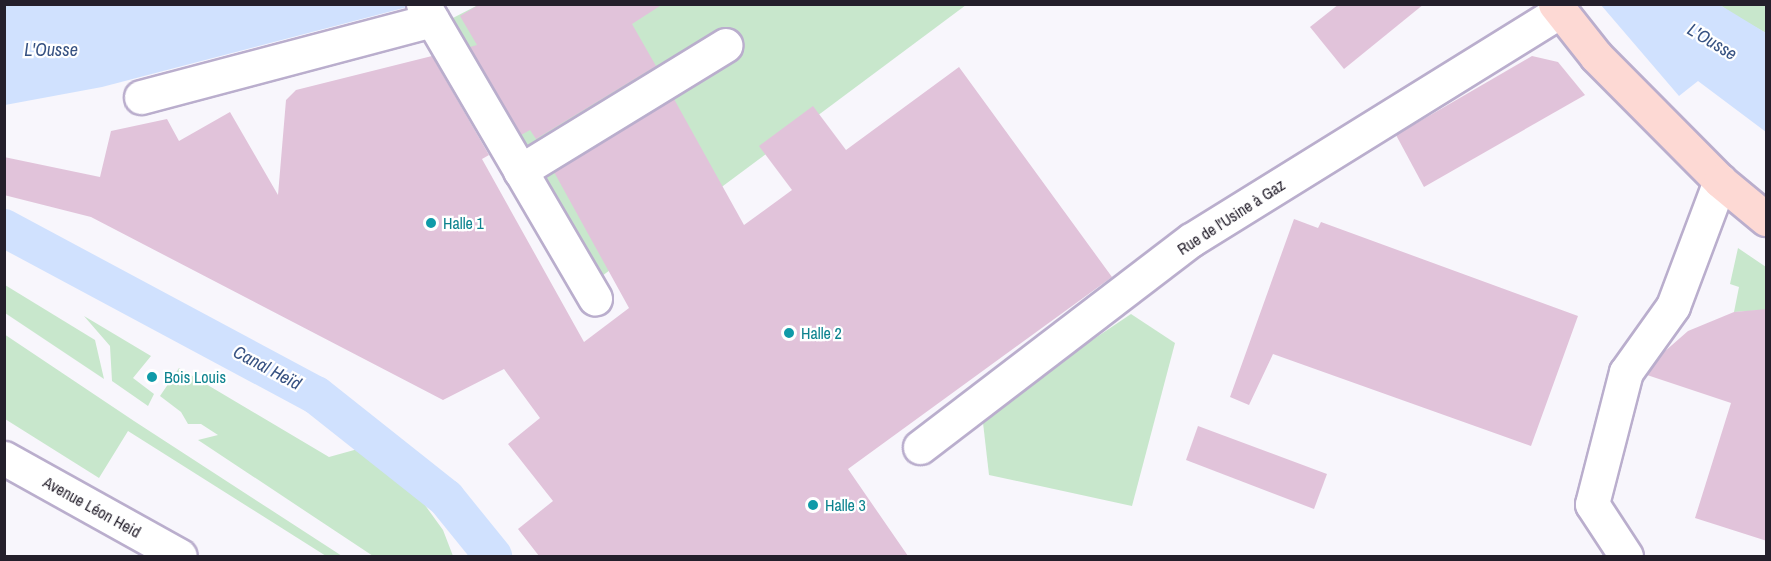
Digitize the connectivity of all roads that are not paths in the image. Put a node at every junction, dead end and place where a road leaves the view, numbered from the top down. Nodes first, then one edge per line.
1 (1558, 8) edge
2 (427, 11) edge
3 (726, 45) dead end
4 (141, 97) dead end
5 (520, 171) junction
6 (1720, 181) junction
7 (1767, 219) edge
8 (595, 298) dead end
9 (920, 447) dead end
10 (4, 458) edge
11 (180, 556) edge
12 (1626, 556) edge

1 - 6 main road
1 - 9 street, Rue de l'Usine à Gaz
2 - 4 street
2 - 5 street
3 - 5 street
5 - 8 street
6 - 7 main road
6 - 12 street
10 - 11 street, Avenue Léon Heid

